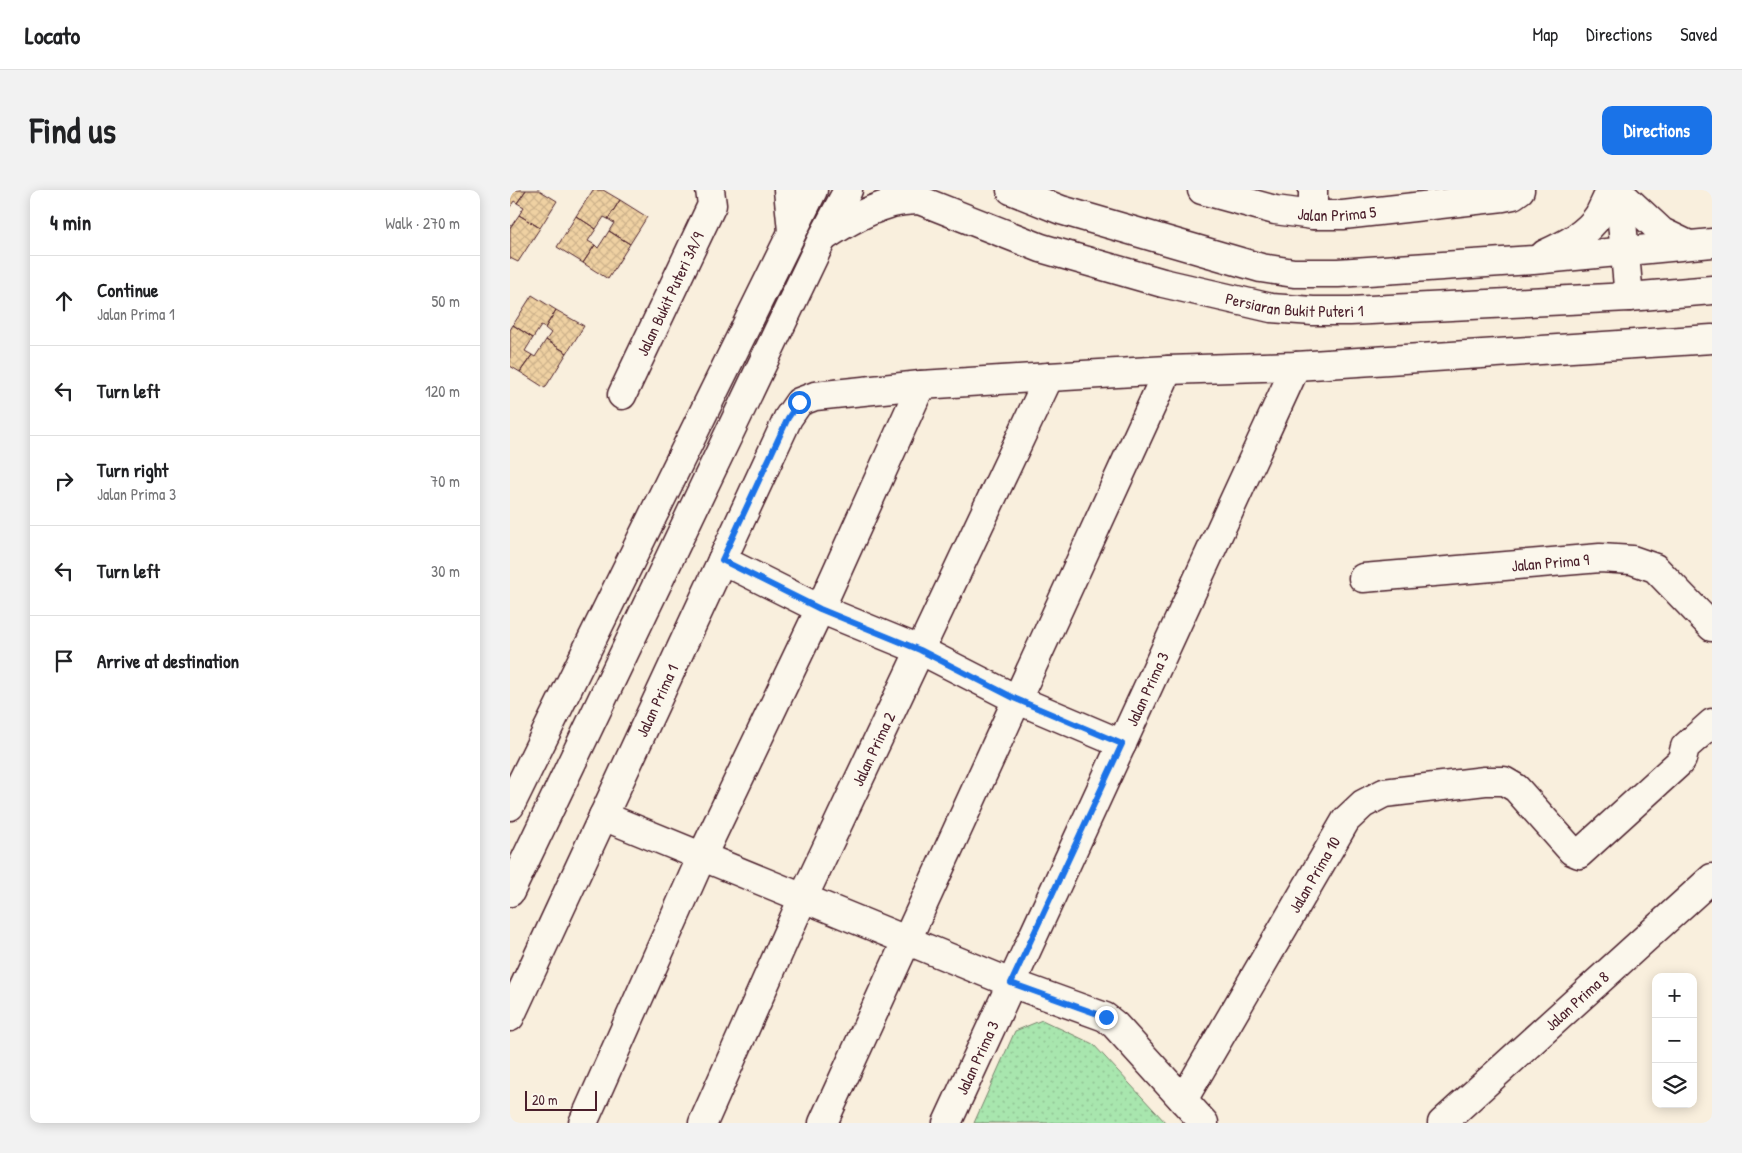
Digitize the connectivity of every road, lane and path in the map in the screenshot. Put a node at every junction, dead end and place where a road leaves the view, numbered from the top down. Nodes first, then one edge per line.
1 (710, 190) edge
2 (788, 190) edge
3 (812, 190) edge
4 (848, 190) edge
5 (1011, 190) edge
6 (1202, 190) edge
7 (1617, 191) edge
8 (1512, 194) edge
9 (905, 195) edge
10 (1434, 197) edge
11 (1313, 202) edge
12 (792, 232) junction
13 (823, 237) junction
14 (1699, 243) edge
15 (1624, 251) junction
16 (1533, 260) junction
17 (1712, 290) edge
18 (1629, 297) junction
19 (1712, 339) edge
20 (1296, 366) junction
21 (1168, 370) junction
22 (1049, 377) junction
23 (921, 386) junction
24 (622, 395) dead end
25 (722, 560) junction
26 (1363, 578) dead end
27 (820, 609) junction
28 (1712, 627) edge
29 (920, 650) junction
30 (1016, 699) junction
31 (1712, 723) edge
32 (1122, 744) junction
33 (510, 806) edge
34 (603, 816) junction
35 (702, 856) junction
36 (1712, 878) edge
37 (510, 892) edge
38 (803, 898) junction
39 (907, 940) junction
40 (1011, 983) junction
41 (510, 1017) edge
42 (1183, 1100) junction
43 (583, 1123) edge
44 (703, 1123) edge
45 (823, 1123) edge
46 (947, 1123) edge
47 (1204, 1123) edge
48 (1442, 1123) edge

1 - 24 street, Jalan Bukit Puteri 3A/9
2 - 12 street
3 - 12 street
4 - 13 street
5 - 16 street, Persiaran Bukit Puteri 1
6 - 11 street, Jalan Prima 5
7 - 14 street
7 - 15 street
7 - 16 street
8 - 10 street, Jalan Prima 5
9 - 13 street
9 - 18 street, Persiaran Bukit Puteri 1
10 - 11 street, Jalan Prima 5
12 - 33 street
13 - 37 street
14 - 15 street, Persiaran Bukit Puteri 1
15 - 16 street, Persiaran Bukit Puteri 1
15 - 18 street
17 - 18 street, Persiaran Bukit Puteri 1
19 - 20 street
20 - 21 street
20 - 32 street, Jalan Prima 3
21 - 22 street
21 - 30 street
22 - 23 street
22 - 29 street, Jalan Prima 2
23 - 25 street, Jalan Prima 1
23 - 27 street
25 - 27 street
25 - 34 street, Jalan Prima 1
26 - 28 street, Jalan Prima 9
27 - 29 street
27 - 35 street
29 - 30 street
29 - 38 street, Jalan Prima 2
30 - 32 street
30 - 39 street
31 - 42 street, Jalan Prima 10
32 - 40 street, Jalan Prima 3
34 - 35 street
34 - 41 street, Jalan Prima 1
35 - 38 street
35 - 43 street
36 - 48 street, Jalan Prima 8
38 - 39 street
38 - 44 street, Jalan Prima 2
39 - 40 street
39 - 45 street
40 - 42 street
40 - 46 street, Jalan Prima 3
42 - 47 street

